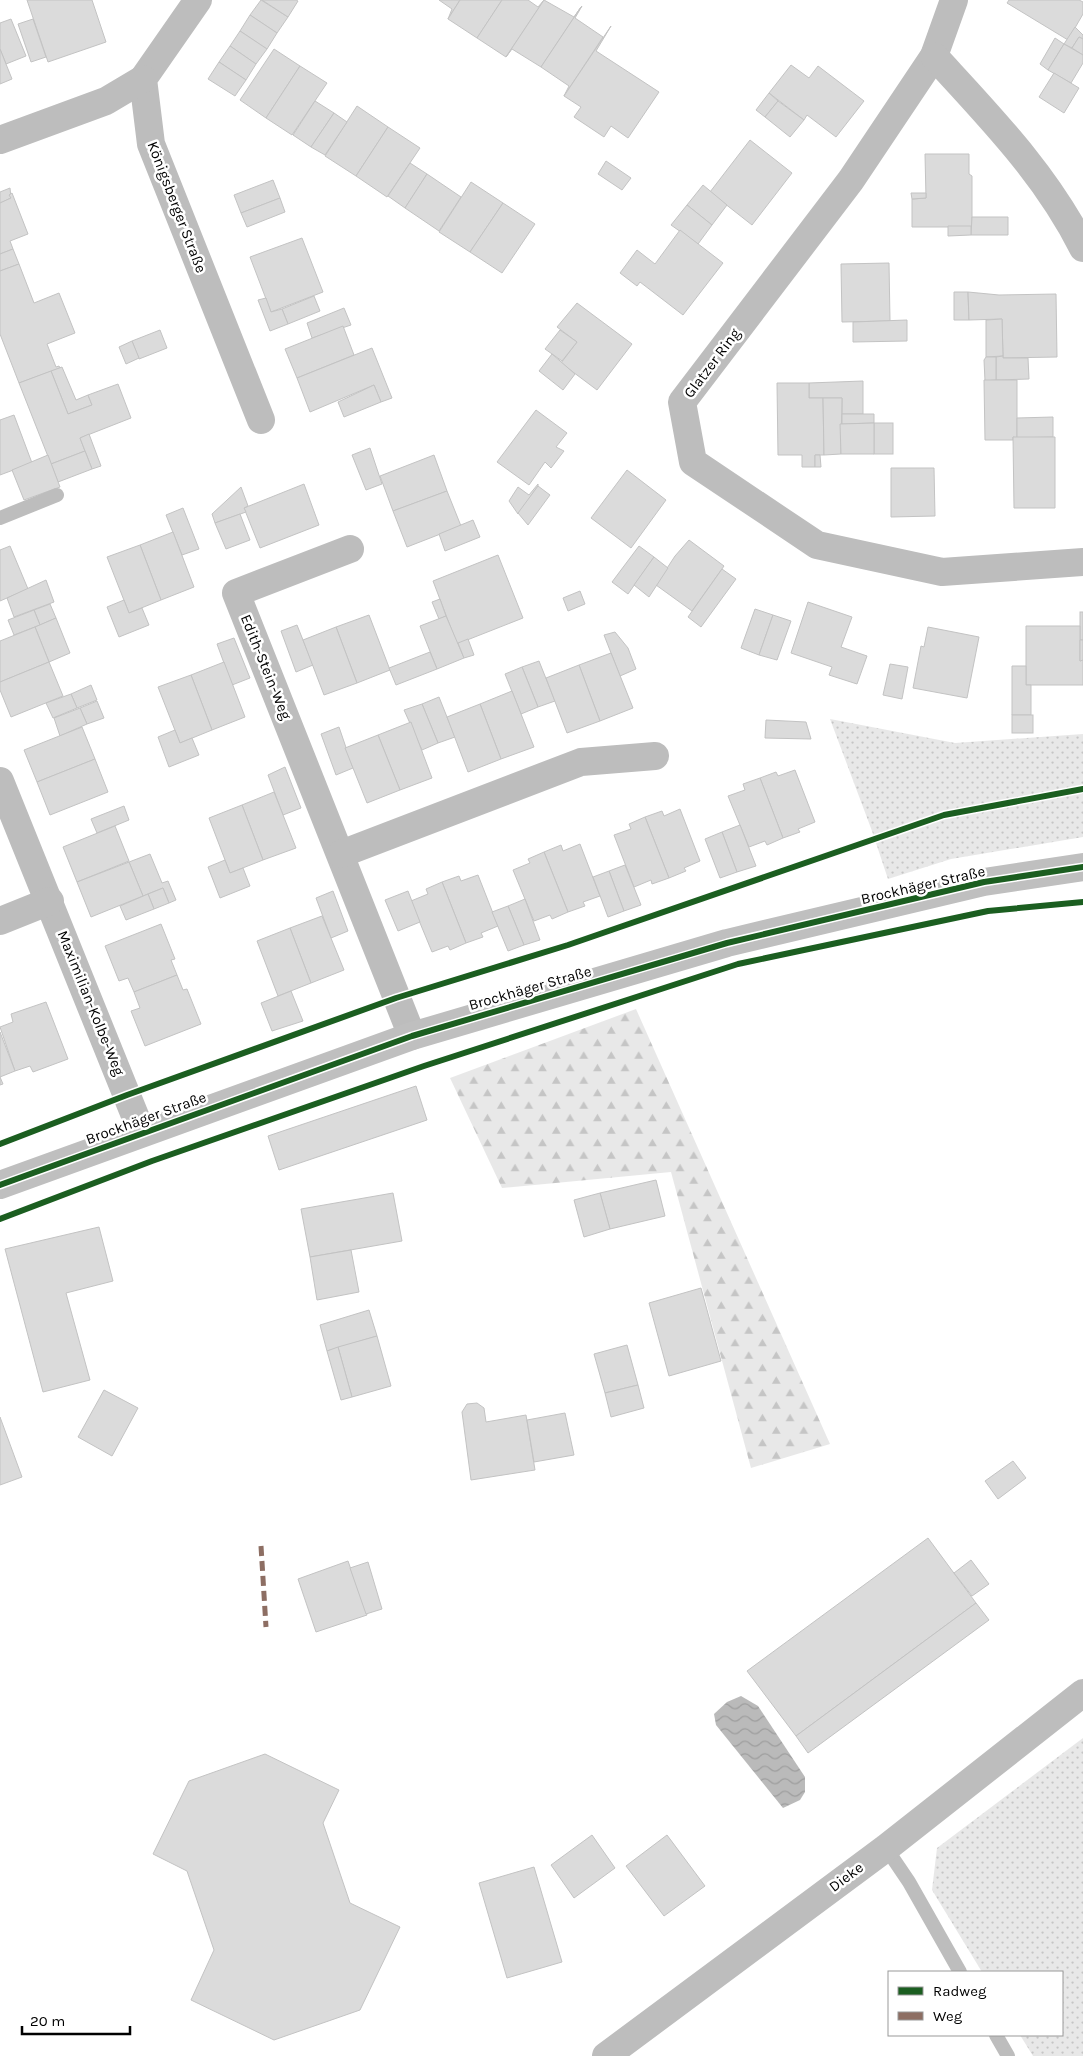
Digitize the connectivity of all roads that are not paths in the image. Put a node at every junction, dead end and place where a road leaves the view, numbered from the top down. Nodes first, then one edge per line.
1 (198, 0) edge
2 (954, 0) edge
3 (934, 56) junction
4 (143, 79) junction
5 (0, 140) edge
6 (1083, 248) edge
7 (261, 420) dead end
8 (57, 495) dead end
9 (0, 518) edge
10 (350, 549) dead end
11 (1083, 562) edge
12 (655, 756) dead end
13 (0, 781) edge
14 (341, 854) junction
15 (1083, 868) edge
16 (50, 901) junction
17 (0, 921) edge
18 (412, 1036) junction
19 (142, 1133) junction
20 (0, 1185) edge
21 (1083, 1694) edge
22 (886, 1848) junction
23 (959, 1971) edge
24 (997, 2036) edge
25 (606, 2056) edge
26 (1008, 2056) edge

1 - 4 street
2 - 3 street, Glatzer Ring
3 - 6 street
3 - 11 street, Glatzer Ring
4 - 5 street
4 - 7 street, Königsberger Straße
8 - 9 lane
10 - 14 street, Edith-Stein-Weg
12 - 14 street
13 - 16 street, Maximilian-Kolbe-Weg
14 - 18 street, Edith-Stein-Weg
15 - 18 street, Brockhäger Straße
16 - 17 street
16 - 19 street, Maximilian-Kolbe-Weg
18 - 19 street, Brockhäger Straße
19 - 20 street, Brockhäger Straße
21 - 22 street, Dieke
22 - 23 lane
22 - 25 street, Dieke
24 - 26 lane

